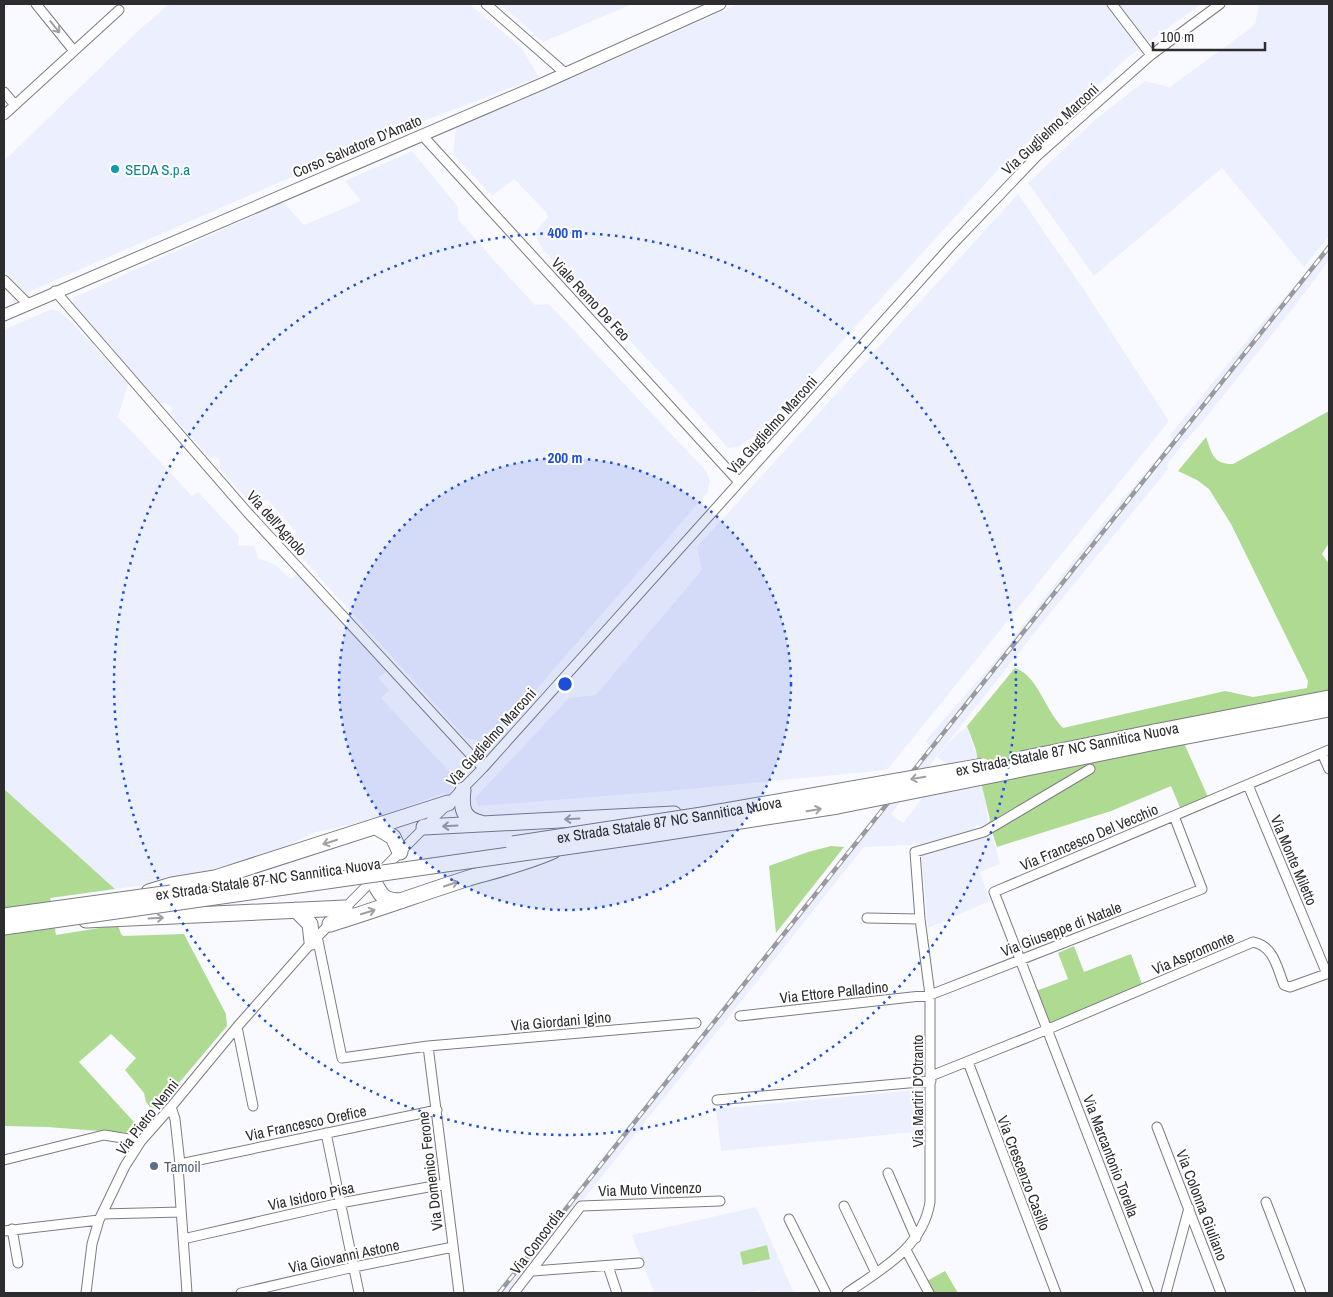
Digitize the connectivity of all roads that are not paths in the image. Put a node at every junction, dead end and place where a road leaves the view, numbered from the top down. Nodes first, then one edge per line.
1 (36, 4) edge
2 (486, 4) edge
3 (720, 4) edge
4 (1112, 4) edge
5 (1220, 4) edge
6 (119, 10) dead end
7 (74, 51) junction
8 (1151, 55) junction
9 (565, 73) junction
10 (4, 92) edge
11 (15, 105) junction
12 (4, 115) edge
13 (422, 135) junction
14 (4, 280) edge
15 (55, 291) junction
16 (28, 304) junction
17 (4, 315) edge
18 (739, 482) junction
19 (1329, 698) edge
20 (1329, 709) edge
21 (1155, 737) junction
22 (1326, 752) edge
23 (483, 768) junction
24 (1329, 769) edge
25 (1090, 770) dead end
26 (1248, 785) junction
27 (463, 790) junction
28 (448, 804) junction
29 (708, 814) junction
30 (1174, 816) junction
31 (485, 824) junction
32 (424, 826) junction
33 (376, 827) junction
34 (561, 847) junction
35 (400, 852) junction
36 (369, 884) junction
37 (124, 899) junction
38 (405, 900) junction
39 (345, 908) junction
40 (296, 910) junction
41 (4, 916) edge
42 (867, 918) dead end
43 (920, 919) junction
44 (55, 920) junction
45 (330, 924) junction
46 (4, 927) edge
47 (315, 939) junction
48 (1020, 961) junction
49 (1328, 973) edge
50 (930, 995) junction
51 (740, 1016) dead end
52 (696, 1023) dead end
53 (237, 1027) junction
54 (1046, 1030) junction
55 (428, 1046) junction
56 (968, 1062) junction
57 (931, 1079) junction
58 (717, 1100) dead end
59 (253, 1106) dead end
60 (171, 1107) junction
61 (437, 1110) junction
62 (1157, 1127) dead end
63 (326, 1133) junction
64 (141, 1141) junction
65 (4, 1160) edge
66 (180, 1164) junction
67 (888, 1173) dead end
68 (445, 1184) junction
69 (720, 1201) dead end
70 (340, 1202) junction
71 (1266, 1202) dead end
72 (581, 1206) joint
73 (844, 1206) dead end
74 (1189, 1208) junction
75 (181, 1212) junction
76 (101, 1217) junction
77 (789, 1219) dead end
78 (8, 1230) edge
79 (183, 1238) junction
80 (916, 1238) junction
81 (453, 1247) junction
82 (906, 1250) junction
83 (18, 1263) dead end
84 (639, 1263) dead end
85 (608, 1266) junction
86 (354, 1267) junction
87 (533, 1271) junction
88 (876, 1273) junction
89 (86, 1293) edge
90 (187, 1293) edge
91 (241, 1293) edge
92 (360, 1293) edge
93 (459, 1293) edge
94 (514, 1293) edge
95 (617, 1293) edge
96 (826, 1293) edge
97 (847, 1293) edge
98 (929, 1293) edge
99 (1056, 1293) edge
100 (1149, 1293) edge
101 (1166, 1293) edge
102 (1221, 1293) edge
103 (1301, 1293) edge

1 -> 7 street
2 - 9 street
3 - 9 street, Corso Salvatore D'Amato
4 - 8 street
5 - 8 street, Via Guglielmo Marconi
6 - 7 street
7 - 11 street
8 - 18 street, Via Guglielmo Marconi
9 - 13 street, Corso Salvatore D'Amato
10 - 11 street
11 - 12 street
13 - 15 street, Corso Salvatore D'Amato
13 - 18 street, Viale Remo De Feo
14 - 16 street
15 - 16 street, Corso Salvatore D'Amato
15 - 23 street, Via dell'Agnolo
16 - 17 street, Corso Salvatore D'Amato
18 - 23 street, Via Guglielmo Marconi
19 - 21 highway, ex Strada Statale 87 NC Sannitica Nuova
20 - 21 highway, ex Strada Statale 87 NC Sannitica Nuova
21 -> 29 highway, ex Strada Statale 87 NC Sannitica Nuova, bridge
34 -> 21 highway, ex Strada Statale 87 NC Sannitica Nuova, bridge
22 - 24 street
22 - 26 street, Via Francesco Del Vecchio
23 - 27 street, Via Guglielmo Marconi
25 - 43 street, Via Martiri D'Otranto
26 - 30 street, Via Francesco Del Vecchio
26 - 49 street, Via Monte Miletto
27 - 28 street, Via Guglielmo Marconi
27 - 31 highway
28 - 32 street, Via Guglielmo Marconi
28 - 33 highway
29 -> 31 highway, bridge
29 - 37 highway, ex Strada Statale 87 NC Sannitica Nuova, bridge
30 - 48 street, Via Francesco Del Vecchio
30 - 48 street, Via Giuseppe di Natale
31 -> 32 highway
32 - 35 street, Via Guglielmo Marconi
33 - 35 highway
33 -> 37 highway, bridge
38 -> 34 highway, bridge
34 - 44 highway, ex Strada Statale 87 NC Sannitica Nuova, bridge
35 - 36 street, Via Guglielmo Marconi
36 - 38 highway
36 - 39 street, Via Pietro Nenni
37 - 41 highway, ex Strada Statale 87 NC Sannitica Nuova, bridge
45 -> 38 highway
39 - 40 highway
39 - 45 street, Via Pietro Nenni
44 -> 40 highway, bridge
40 - 47 highway
42 - 43 street
43 - 50 street, Via Martiri D'Otranto
44 - 46 highway, ex Strada Statale 87 NC Sannitica Nuova, bridge
45 - 47 street, Via Pietro Nenni
47 - 53 street, Via Pietro Nenni
47 - 55 street, Via Giordani Igino
48 - 50 street, Via Giuseppe di Natale
48 - 54 street, Via Francesco Del Vecchio
49 - 54 street, Via Aspromonte
50 - 51 street, Via Ettore Palladino
50 - 57 street, Via Martiri D'Otranto
52 - 55 street, Via Giordani Igino
53 - 59 street
53 - 60 street, Via Pietro Nenni
54 - 56 street
54 - 100 street, Via Marcantonio Torella
55 - 61 street, Via Domenico Ferone
56 - 57 street
56 - 99 street, Via Crescenzo Casillo
57 - 58 street
57 - 80 street, Via Martiri D'Otranto
60 - 64 street, Via Pietro Nenni
60 - 66 street
61 - 63 street, Via Francesco Orefice
61 - 68 street, Via Domenico Ferone
62 - 74 street, Via Colonna Giuliano
63 - 66 street, Via Francesco Orefice
63 - 70 street
64 - 65 street
64 - 76 street, Via Pietro Nenni
66 - 75 street
67 - 80 street
68 - 70 street, Via Isidoro Pisa
68 - 81 street, Via Domenico Ferone
69 - 72 street, Via Muto Vincenzo
70 - 79 street, Via Isidoro Pisa
70 - 86 street
71 - 103 street
72 - 87 street, Via Concordia
73 - 88 street
74 - 101 street
74 - 102 street, Via Colonna Giuliano
75 - 76 street
75 - 79 street
76 - 78 street
76 - 89 street, Via Pietro Nenni
77 - 96 street
78 - 83 street
79 - 90 street
80 - 82 street, Via Martiri D'Otranto
81 - 86 street, Via Giovanni Astone
81 - 93 street, Via Domenico Ferone
82 - 88 street, Via Martiri D'Otranto
82 - 98 street
84 - 85 street
85 - 87 street
85 - 95 street
86 - 91 street, Via Giovanni Astone
86 - 92 street
87 - 94 street, Via Concordia
88 - 97 street, Via Martiri D'Otranto

